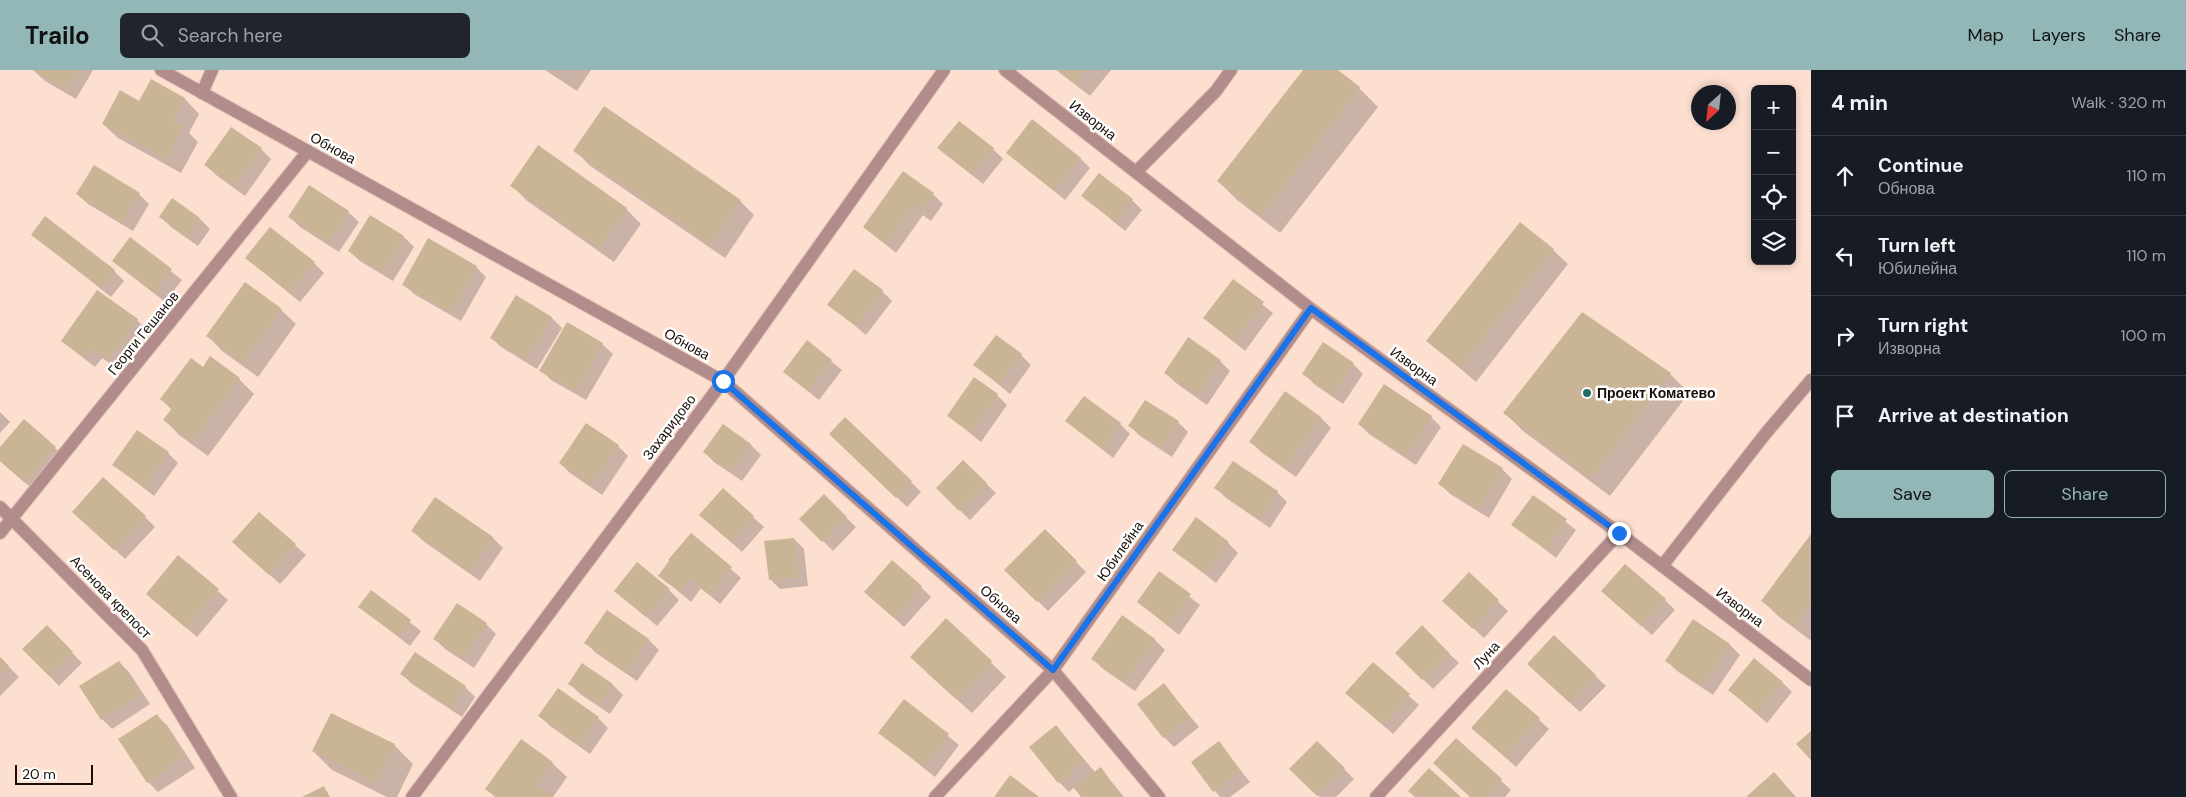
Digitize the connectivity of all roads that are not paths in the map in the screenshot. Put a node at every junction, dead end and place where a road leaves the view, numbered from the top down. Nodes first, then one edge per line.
1 (161, 70) edge
2 (212, 70) edge
3 (944, 70) edge
4 (1005, 70) edge
5 (1231, 70) edge
6 (202, 93) junction
7 (308, 151) junction
8 (1136, 172) junction
9 (1311, 308) junction
10 (1811, 380) edge
11 (723, 381) junction
12 (0, 508) edge
13 (13, 519) junction
14 (0, 533) edge
15 (1619, 533) junction
16 (1662, 566) junction
17 (1053, 670) junction
18 (1811, 680) edge
19 (231, 797) edge
20 (412, 797) edge
21 (935, 797) edge
22 (1159, 797) edge
23 (1376, 797) edge

1 - 6 street, Обнова
2 - 6 street
3 - 11 street, Захаридово
4 - 8 street, Изворна
5 - 8 street
6 - 7 street, Обнова
7 - 11 street, Обнова
7 - 13 street, Георги Гешанов
8 - 9 street, Изворна
9 - 15 street, Изворна
9 - 17 street, Юбилейна
10 - 16 street
11 - 17 street, Обнова
11 - 20 street, Захаридово
12 - 13 street, Асенова крепост
13 - 14 street, Георги Гешанов
13 - 19 street, Асенова крепост
15 - 16 street, Изворна
15 - 23 street, Луна
16 - 18 street, Изворна
17 - 21 street, Юбилейна
17 - 22 street, Обнова

